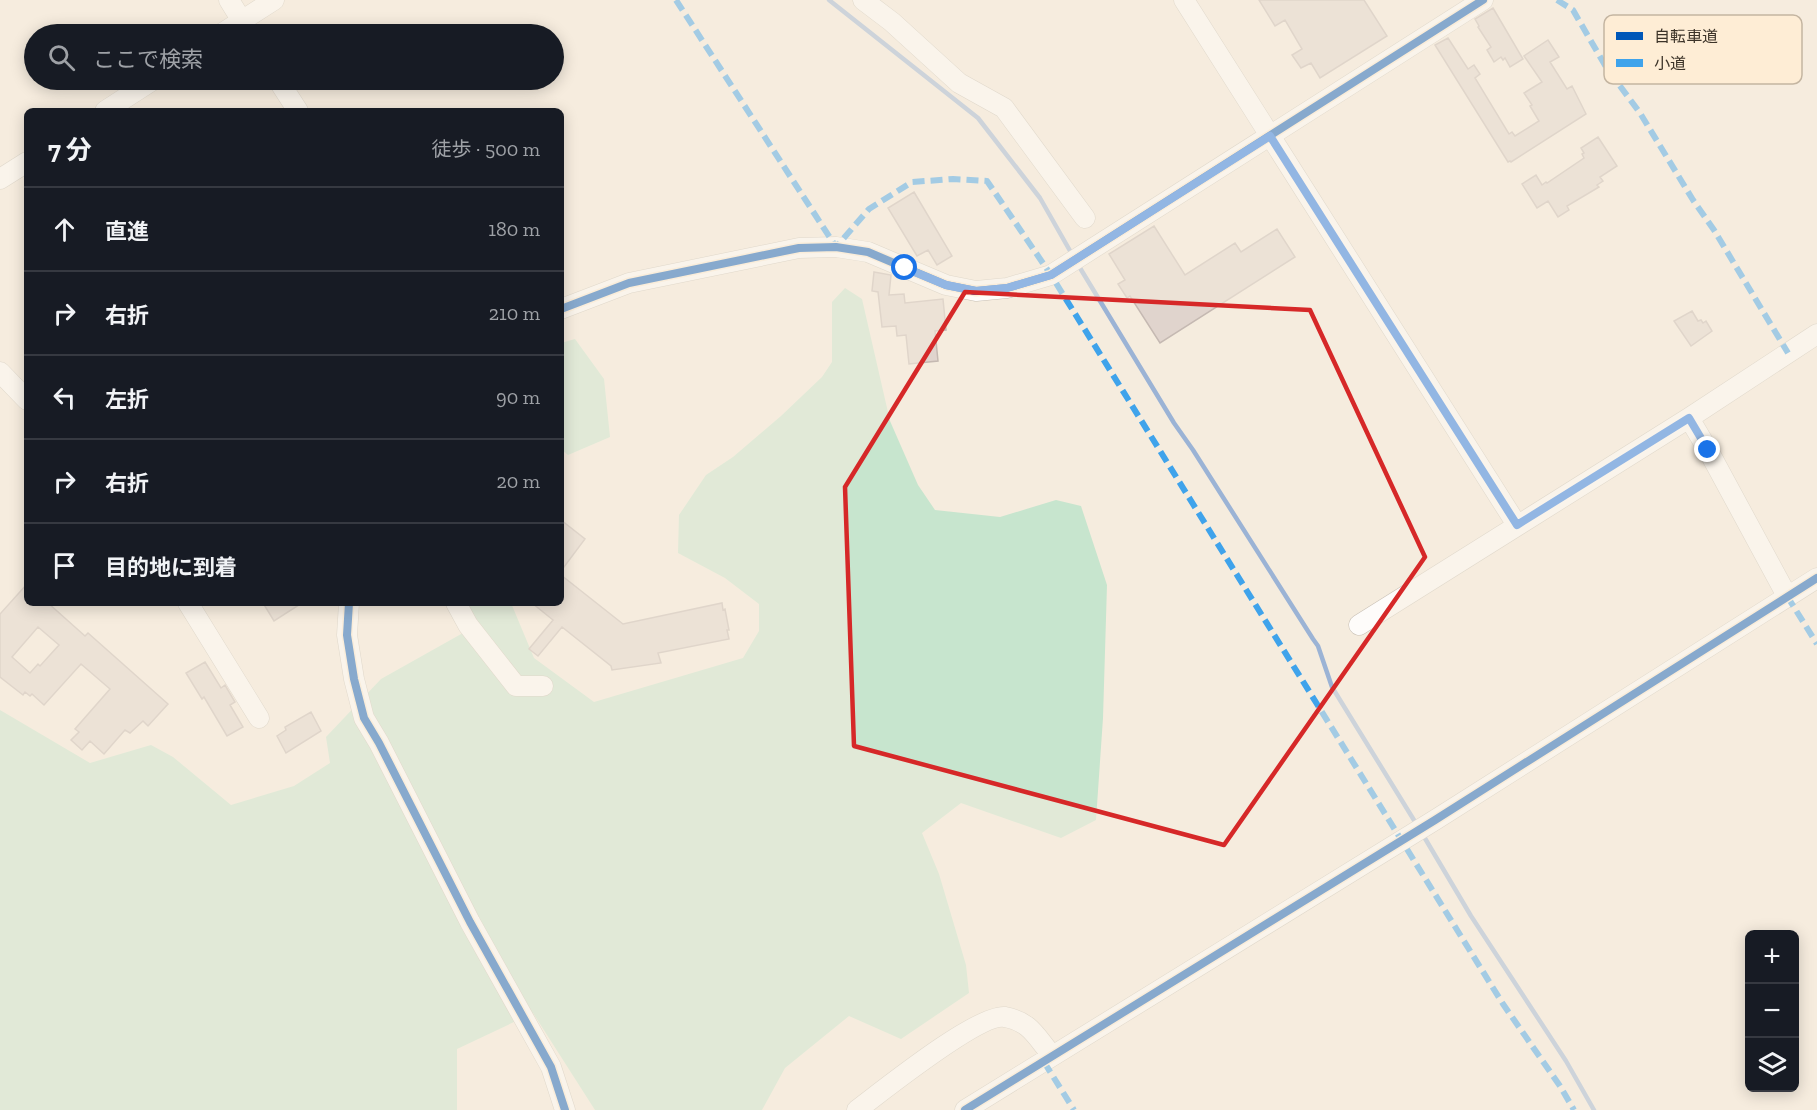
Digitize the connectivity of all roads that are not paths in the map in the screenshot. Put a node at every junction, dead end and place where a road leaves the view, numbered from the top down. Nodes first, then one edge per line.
1 (229, 0) edge
2 (274, 0) edge
3 (863, 0) edge
4 (1184, 0) edge
5 (1484, 0) edge
6 (244, 24) edge
7 (250, 24) edge
8 (138, 90) edge
9 (284, 90) edge
10 (110, 108) edge
11 (296, 108) edge
12 (1270, 136) junction
13 (24, 164) edge
14 (0, 179) edge
15 (1085, 218) dead end
16 (564, 308) edge
17 (1817, 334) edge
18 (0, 372) edge
19 (24, 397) edge
20 (1689, 418) junction
21 (1517, 525) junction
22 (1817, 578) edge
23 (1787, 597) junction
24 (190, 606) edge
25 (349, 606) edge
26 (458, 606) edge
27 (1359, 625) dead end
28 (543, 687) dead end
29 (259, 718) dead end
30 (1044, 1062) junction
31 (565, 1110) edge
32 (857, 1110) edge
33 (965, 1110) edge

1 - 6 street
2 - 7 street
3 - 15 street
4 - 12 street
5 - 12 street
8 - 10 street
9 - 11 street
12 - 16 street
12 - 21 street
13 - 14 street
17 - 20 street
18 - 19 street
20 - 21 street
20 - 23 street
21 - 27 street
22 - 23 street
23 - 30 street
24 - 29 street
25 - 31 street
26 - 28 street
30 - 32 street
30 - 33 street

